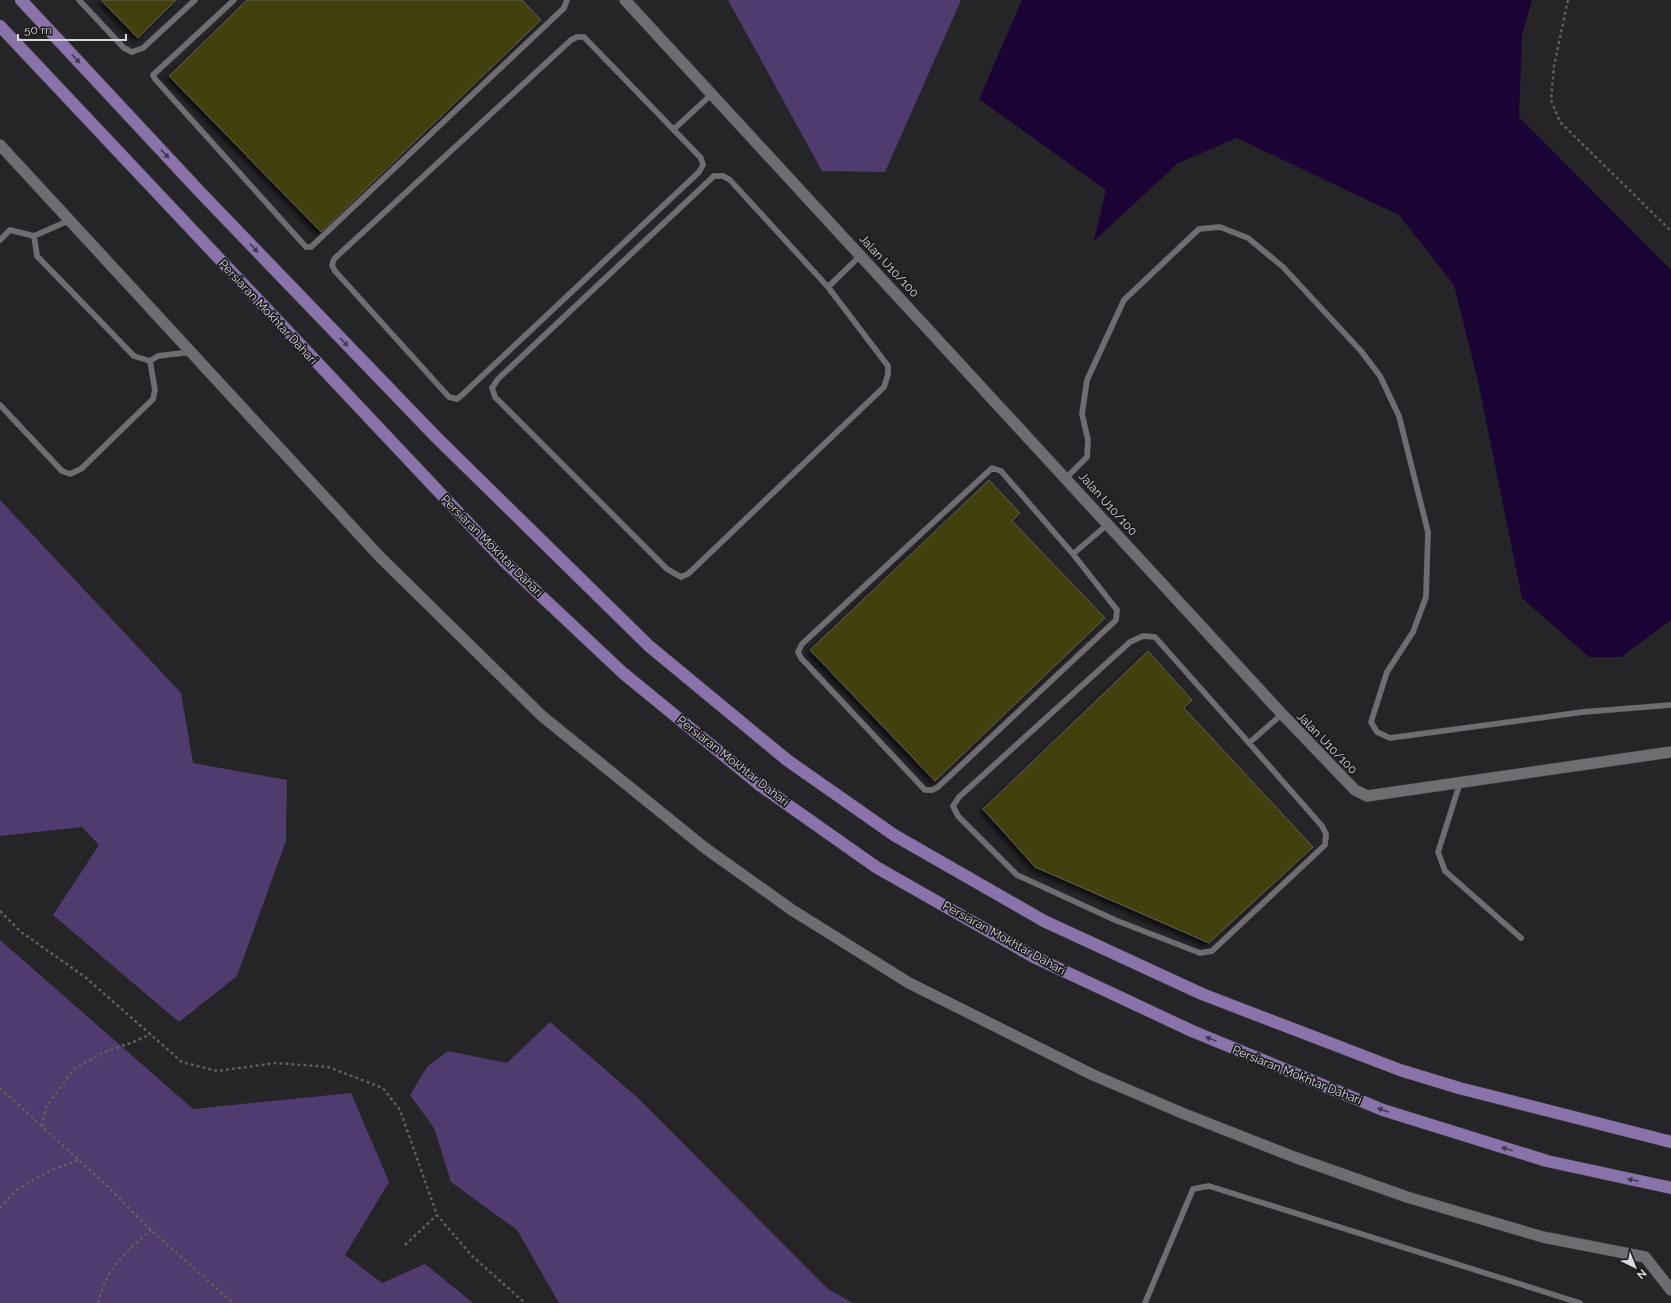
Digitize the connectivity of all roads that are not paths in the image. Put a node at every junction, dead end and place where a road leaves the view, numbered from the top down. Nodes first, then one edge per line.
1 (20, 0) edge
2 (79, 0) edge
3 (195, 0) edge
4 (234, 0) edge
5 (567, 0) edge
6 (625, 0) edge
7 (0, 26) edge
8 (712, 94) junction
9 (674, 129) junction
10 (0, 145) edge
11 (70, 220) junction
12 (34, 236) junction
13 (0, 240) edge
14 (861, 255) junction
15 (828, 287) junction
16 (192, 352) junction
17 (150, 361) junction
18 (0, 405) edge
19 (1066, 478) junction
20 (1108, 523) junction
21 (1073, 554) junction
22 (1671, 705) edge
23 (1282, 714) junction
24 (1249, 743) junction
25 (1671, 752) edge
26 (1460, 783) junction
27 (1521, 938) dead end
28 (1671, 1142) edge
29 (1671, 1188) edge
30 (1671, 1290) edge
31 (1145, 1303) edge
32 (1580, 1303) edge

1 -> 28 main road
2 - 3 lane
4 - 5 lane
6 - 8 street, Jalan U10/100
29 -> 7 main road, Persiaran Mokhtar Dahari
8 - 9 lane
8 - 14 street, Jalan U10/100
9 - 9 lane
10 - 11 street
11 - 12 lane
11 - 16 street
12 - 13 lane
12 - 17 lane
14 - 15 lane
14 - 19 street, Jalan U10/100
15 - 15 lane
16 - 17 lane
16 - 30 street
17 - 18 lane
19 - 20 street, Jalan U10/100
19 - 22 lane
20 - 21 lane
20 - 23 street, Jalan U10/100
21 - 21 lane
23 - 24 lane
23 - 26 street, Jalan U10/100
24 - 24 lane
25 - 26 street, Jalan U10/100
26 - 27 lane
31 - 32 lane

